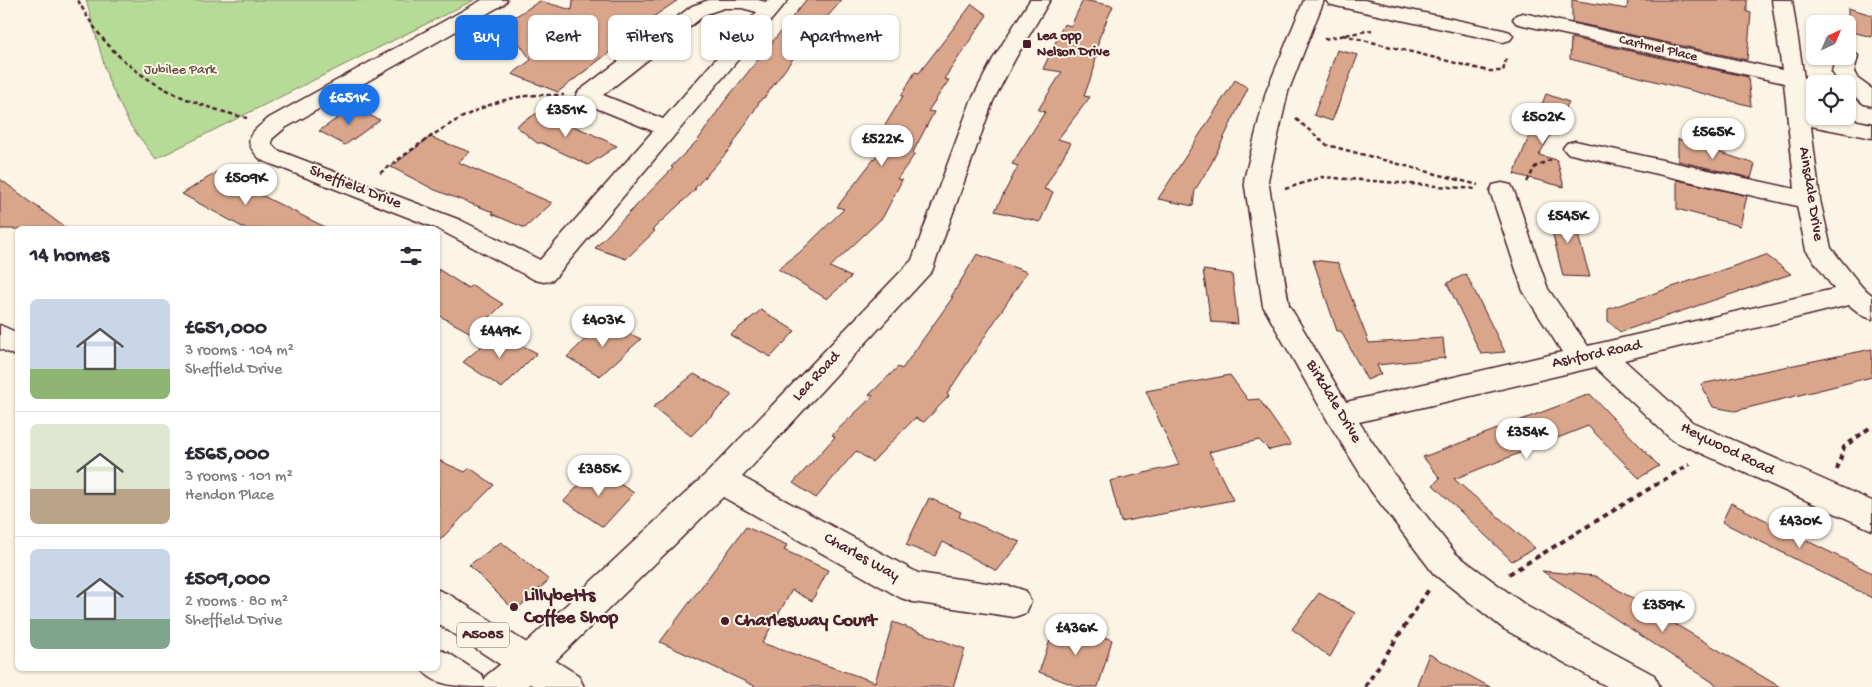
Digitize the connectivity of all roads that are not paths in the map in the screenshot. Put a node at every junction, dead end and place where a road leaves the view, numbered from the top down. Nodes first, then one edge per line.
1 (497, 0) edge
2 (1040, 0) edge
3 (1314, 0) edge
4 (1336, 0) edge
5 (1782, 0) edge
6 (774, 5) edge
7 (1523, 19) dead end
8 (1505, 44) road end
9 (1845, 65) edge
10 (1794, 79) junction
11 (1872, 99) edge
12 (1798, 116) junction
13 (667, 129) junction
14 (1872, 131) edge
15 (1575, 148) road end
16 (1502, 191) road end
17 (1808, 200) junction
18 (1863, 301) edge
19 (0, 335) edge
20 (15, 345) edge
21 (1591, 357) junction
22 (1340, 415) junction
23 (720, 480) junction
24 (1872, 516) edge
25 (1014, 602) dead end
26 (440, 607) edge
27 (528, 664) junction
28 (440, 667) edge
29 (470, 687) edge
30 (499, 687) edge
31 (566, 687) edge
32 (1642, 687) edge

1 - 13 main road, Sheffield Drive
2 - 23 main road, Lea Road
3 - 22 main road, Birkdale Drive
4 - 8 main road
5 - 10 main road, Ainsdale Drive
6 - 13 main road, Sheffield Drive
6 - 13 main road
7 - 10 main road, Cartmel Place
9 - 11 main road
10 - 12 main road, Ainsdale Drive
12 - 14 main road
12 - 17 main road, Ainsdale Drive
15 - 17 main road
16 - 21 main road, Heywood Road
17 - 18 main road, Ainsdale Drive
18 - 21 main road, Ashford Road
19 - 20 main road
21 - 22 main road, Ashford Road
21 - 24 main road, Heywood Road
22 - 32 main road, Birkdale Drive
23 - 25 main road, Charles Way
23 - 27 main road, Lea Road
26 - 27 main road, A5085
27 - 30 main road, Lea Road
27 - 31 main road, A5085
28 - 29 main road

